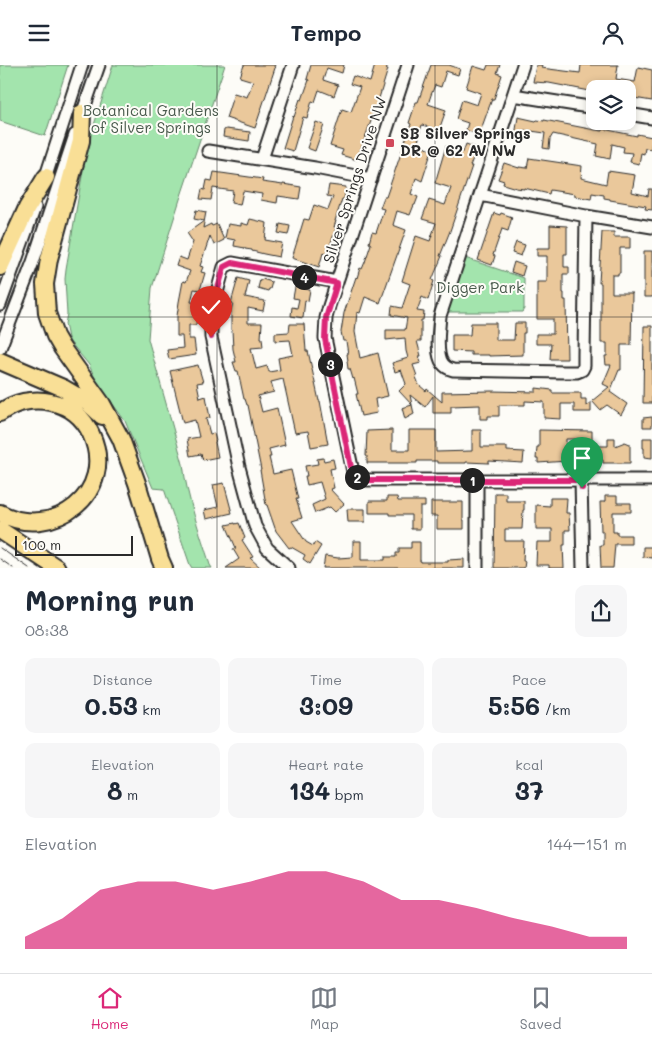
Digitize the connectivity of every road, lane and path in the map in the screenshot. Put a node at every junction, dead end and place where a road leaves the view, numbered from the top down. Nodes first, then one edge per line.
1 (82, 65) edge
2 (98, 65) edge
3 (294, 65) edge
4 (408, 65) edge
5 (523, 65) edge
6 (513, 95) junction
7 (586, 107) edge
8 (82, 113) junction
9 (636, 115) edge
10 (652, 118) edge
11 (208, 151) dead end
12 (262, 159) junction
13 (46, 177) junction
14 (371, 179) junction
15 (480, 195) junction
16 (586, 216) junction
17 (652, 227) edge
18 (0, 267) edge
19 (337, 283) junction
20 (0, 305) edge
21 (0, 348) edge
22 (0, 361) edge
23 (0, 413) edge
24 (114, 425) junction
25 (477, 480) junction
26 (581, 480) junction
27 (652, 480) edge
28 (0, 513) edge
29 (0, 530) edge
30 (57, 568) edge
31 (164, 568) edge
32 (289, 568) edge
33 (477, 568) edge
34 (583, 568) edge

1 - 13 street
2 - 8 street
3 - 12 street
4 - 14 street, Silver Springs Drive NW
5 - 6 street
6 - 7 street
6 - 15 street
8 - 21 street
8 - 24 highway
9 - 10 street
11 - 12 street
12 - 14 street
13 - 18 highway
13 - 20 street
14 - 19 street, Silver Springs Drive NW
15 - 16 street
15 - 16 street
16 - 17 street
19 - 25 street, Silver Springs Drive NW
19 - 32 street
22 - 24 highway
23 - 28 highway
24 - 31 highway
25 - 26 street
25 - 33 street
26 - 27 street
26 - 34 street
29 - 30 highway

